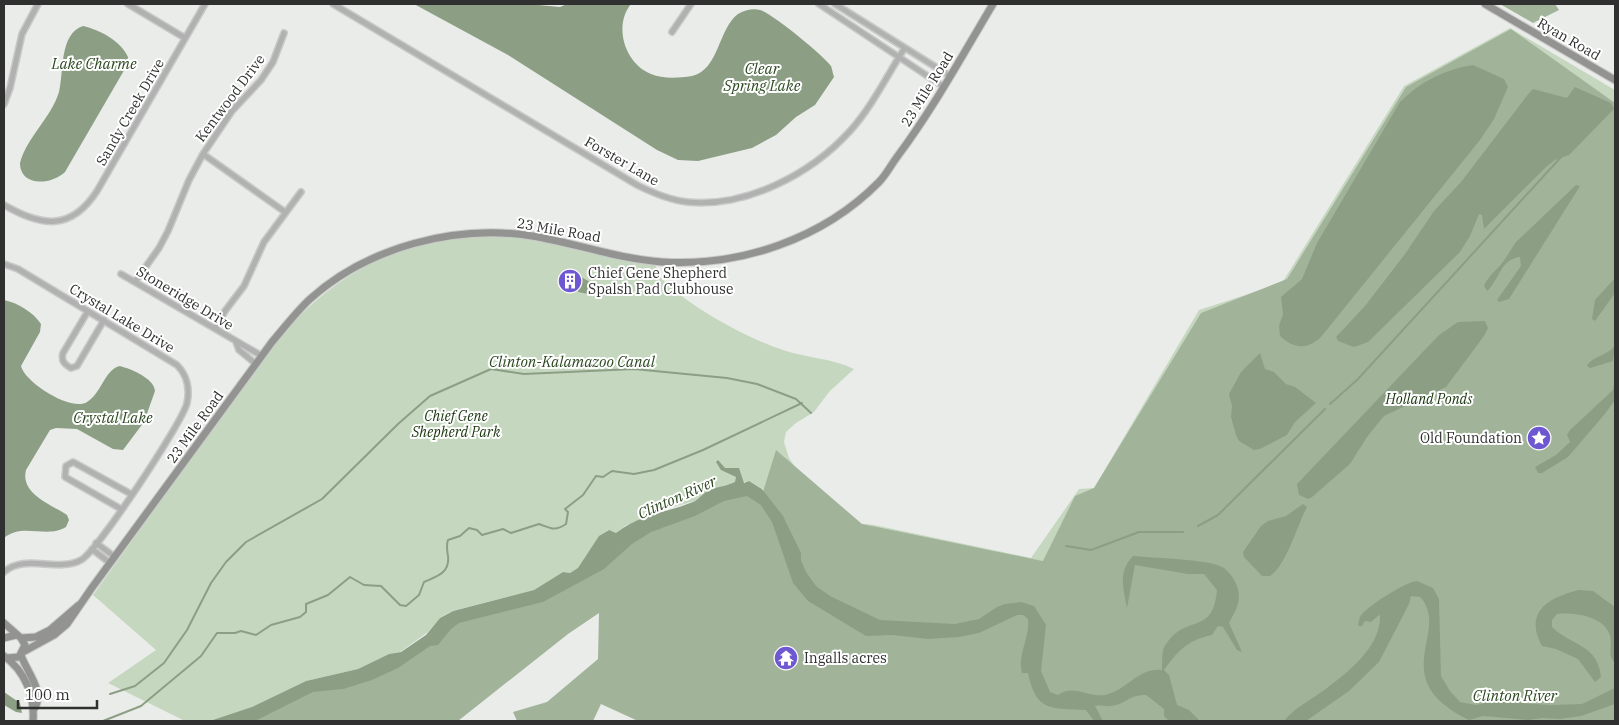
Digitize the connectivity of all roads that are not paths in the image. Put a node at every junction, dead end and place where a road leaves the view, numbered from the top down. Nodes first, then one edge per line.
1 (38, 4) edge
2 (128, 4) edge
3 (205, 4) edge
4 (333, 4) edge
5 (691, 4) edge
6 (819, 4) edge
7 (834, 4) edge
8 (993, 4) edge
9 (1485, 4) edge
10 (845, 10) junction
11 (841, 18) junction
12 (672, 32) dead end
13 (284, 33) dead end
14 (185, 38) junction
15 (904, 49) junction
16 (899, 56) junction
17 (950, 76) junction
18 (1615, 80) edge
19 (944, 87) junction
20 (4, 104) edge
21 (203, 154) junction
22 (301, 192) dead end
23 (4, 205) edge
24 (285, 212) junction
25 (4, 264) edge
26 (122, 274) dead end
27 (135, 282) junction
28 (88, 311) junction
29 (104, 320) junction
30 (216, 328) junction
31 (236, 342) junction
32 (262, 356) junction
33 (256, 364) junction
34 (132, 494) junction
35 (121, 509) junction
36 (96, 543) junction
37 (92, 549) junction
38 (112, 560) junction
39 (4, 572) edge
40 (80, 605) junction
41 (4, 624) edge
42 (19, 637) junction
43 (4, 638) edge
44 (22, 654) junction
45 (5, 657) edge
46 (34, 709) junction
47 (33, 721) edge

1 - 20 street
2 - 14 street
3 - 14 street, Sandy Creek Drive
4 - 16 street, Forster Lane
5 - 12 street
6 - 11 street
7 - 10 street
8 - 17 main road, 23 Mile Road
9 - 18 main road, Ryan Road
10 - 11 street
10 - 15 street
11 - 16 street
13 - 21 street, Kentwood Drive
14 - 23 street, Sandy Creek Drive
15 - 16 street, Forster Lane
15 - 17 street
16 - 19 street
17 - 19 main road, 23 Mile Road
19 - 32 main road, 23 Mile Road
21 - 24 street
21 - 27 street, Kentwood Drive
22 - 24 street
24 - 30 street
25 - 28 street, Crystal Lake Drive
26 - 27 street, Stoneridge Drive
27 - 30 street, Stoneridge Drive
28 - 29 street, Crystal Lake Drive
28 - 29 street
29 - 34 street, Crystal Lake Drive
30 - 31 street, Stoneridge Drive
31 - 32 street, Stoneridge Drive
31 - 33 street, Stoneridge Drive
32 - 33 main road, 23 Mile Road
33 - 38 main road, 23 Mile Road
34 - 35 street, Crystal Lake Drive
34 - 35 street
35 - 36 street, Crystal Lake Drive
36 - 37 street, Crystal Lake Drive
36 - 38 street
37 - 38 street
37 - 39 street, Crystal Lake Drive
38 - 40 main road, 23 Mile Road
40 - 42 main road, 23 Mile Road
40 - 44 main road, 23 Mile Road
41 - 42 main road
42 - 43 main road, 23 Mile Road
42 - 44 main road
44 - 45 main road, 23 Mile Road
44 - 46 main road
45 - 46 main road
46 - 47 main road

